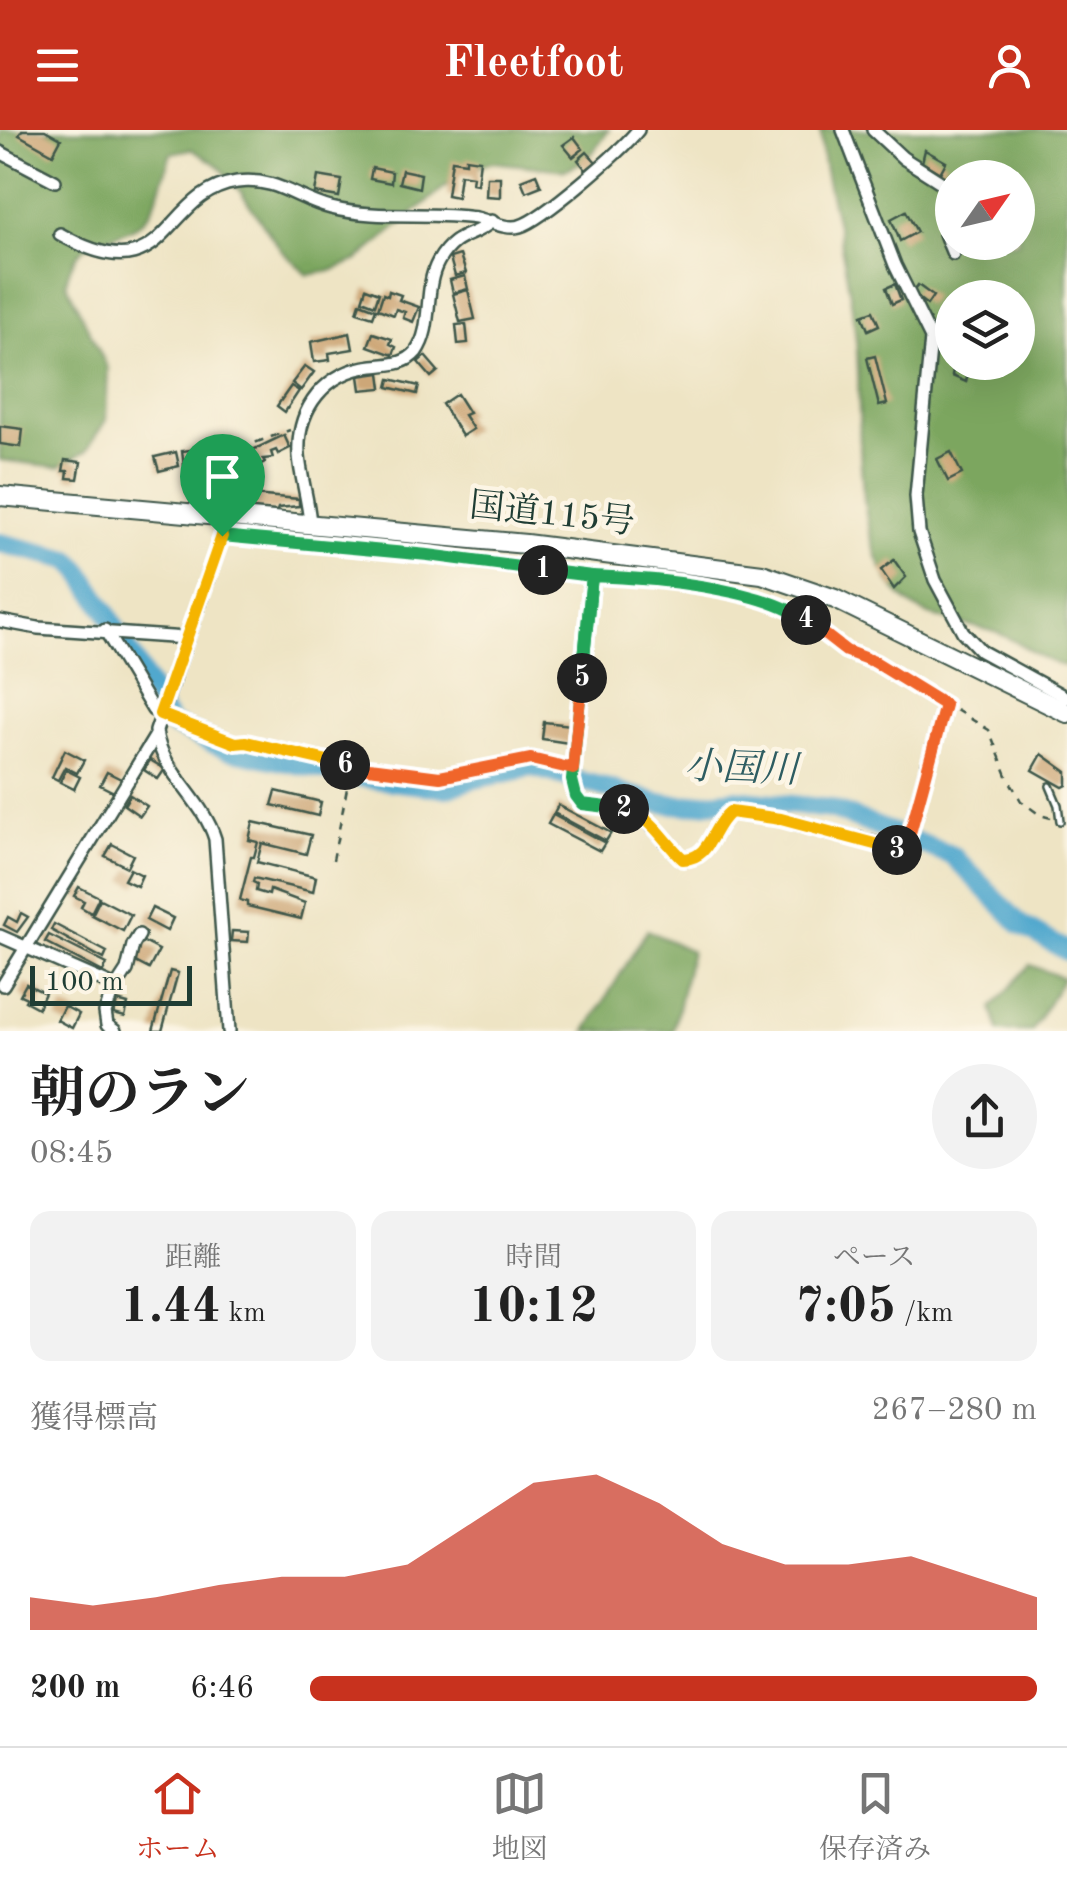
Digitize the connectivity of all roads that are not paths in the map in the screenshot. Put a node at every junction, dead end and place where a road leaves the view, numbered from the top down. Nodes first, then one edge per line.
1 (638, 130) edge
2 (843, 130) edge
3 (873, 130) edge
4 (0, 152) edge
5 (935, 178) edge
6 (55, 180) dead end
7 (492, 222) junction
8 (60, 234) dead end
9 (0, 496) edge
10 (310, 525) junction
11 (223, 527) junction
12 (592, 576) road end
13 (0, 621) edge
14 (104, 630) junction
15 (186, 638) junction
16 (1067, 698) edge
17 (945, 705) road end
18 (1067, 713) edge
19 (160, 714) junction
20 (156, 735) junction
21 (573, 769) junction
22 (1050, 786) dead end
23 (1060, 821) road end
24 (140, 935) dead end
25 (0, 936) edge
26 (28, 946) junction
27 (3, 985) dead end
28 (114, 986) junction
29 (115, 1031) edge
30 (229, 1031) edge

1 - 7 street
2 - 16 street
3 - 5 street
4 - 6 street
7 - 8 street
7 - 10 street
9 - 11 highway, 国道115号
10 - 11 highway, 国道115号
10 - 18 highway, 国道115号
11 - 15 street
12 - 21 street
13 - 14 street
14 - 15 street
14 - 19 street
15 - 19 street
17 - 21 street
19 - 20 street
19 - 21 street
20 - 26 street
20 - 30 street
22 - 23 lane
24 - 28 street
25 - 26 street
26 - 27 street
26 - 28 street
28 - 29 street

